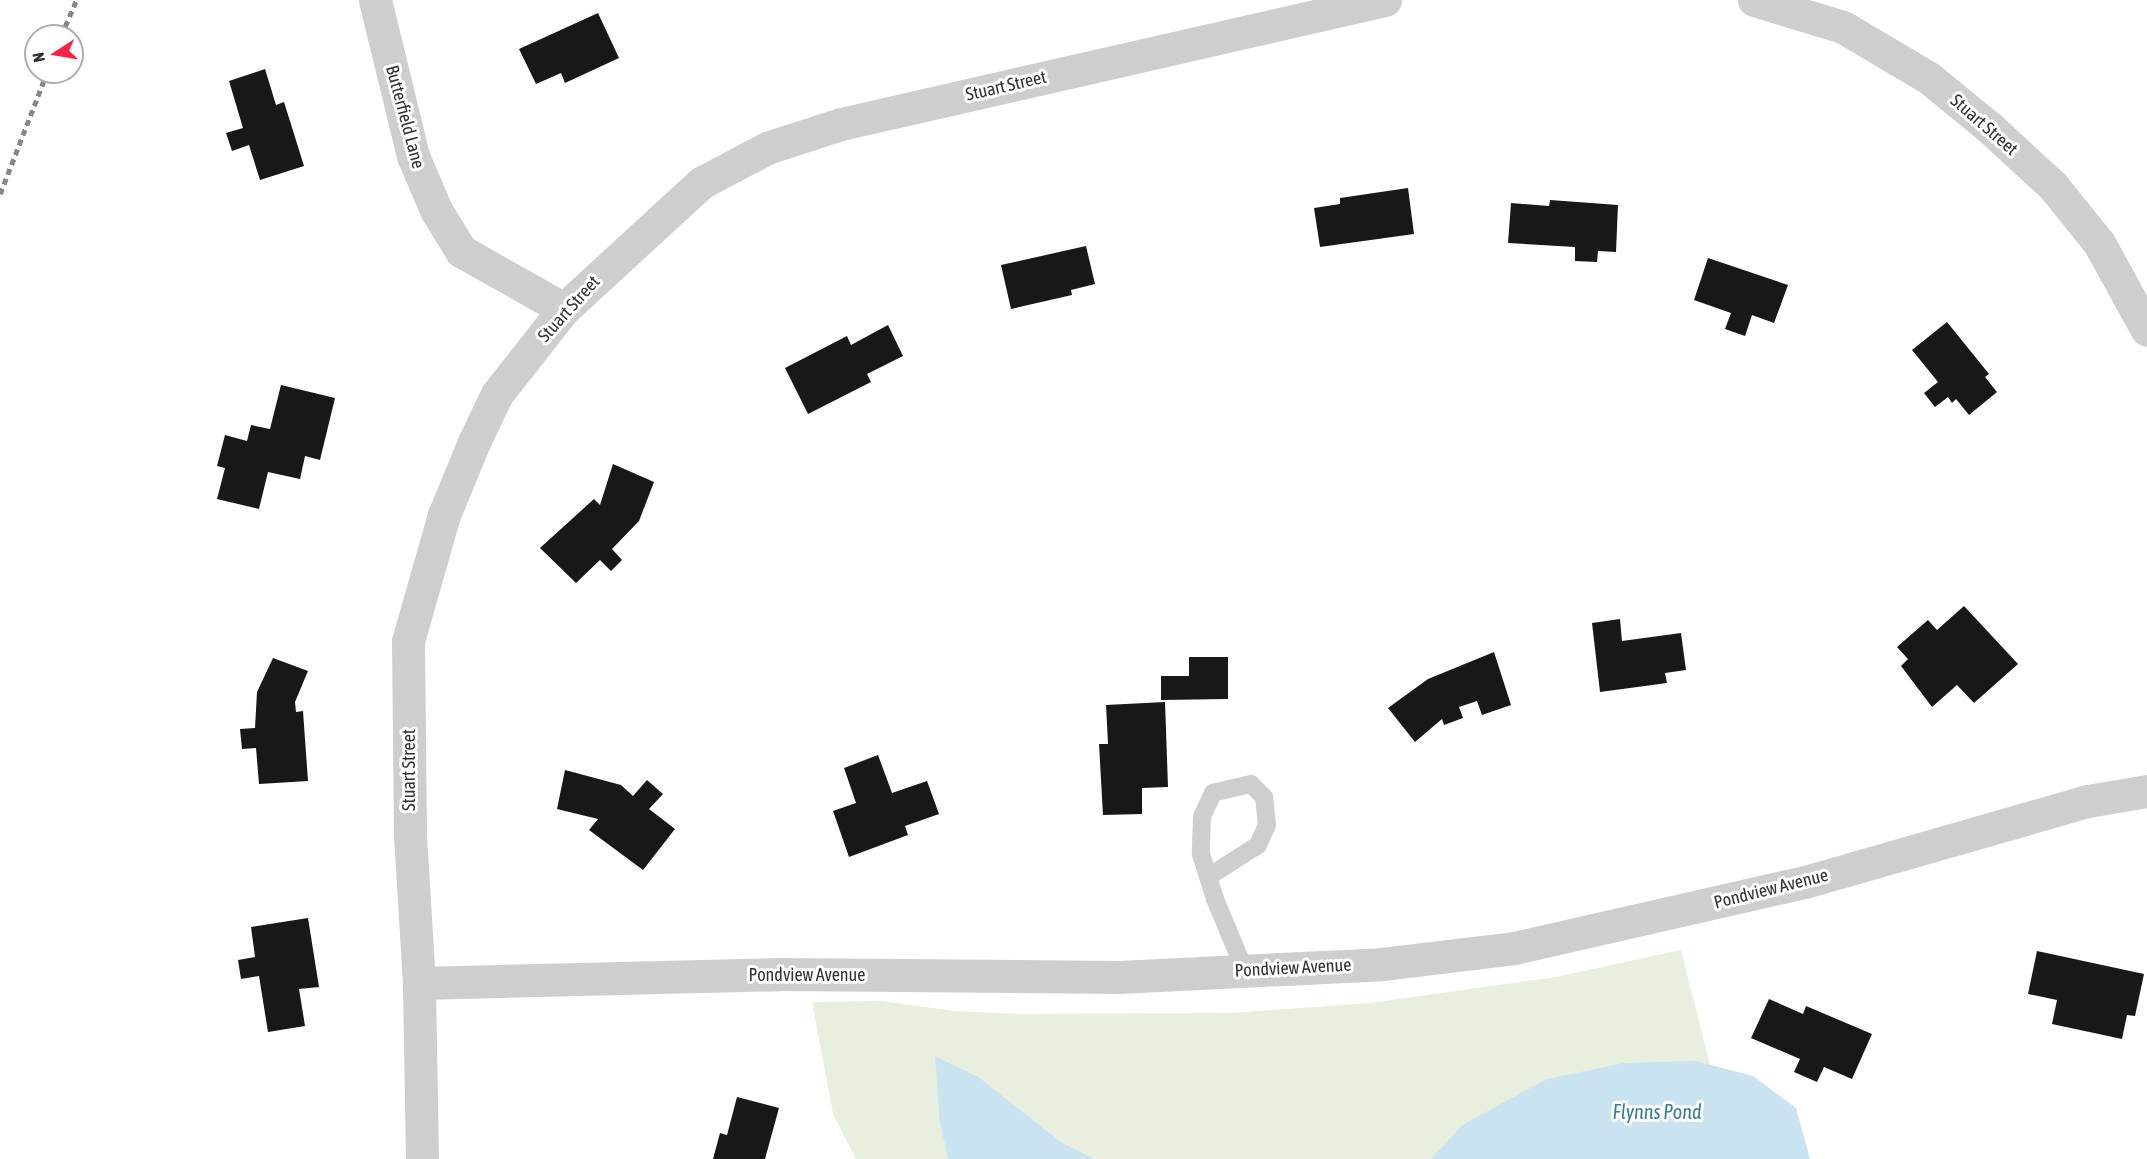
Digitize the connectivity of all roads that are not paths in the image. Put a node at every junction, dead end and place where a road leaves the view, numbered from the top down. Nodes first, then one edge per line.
1 (375, 0) edge
2 (1385, 0) edge
3 (1754, 0) edge
4 (564, 309) junction
5 (2147, 330) edge
6 (2147, 791) edge
7 (1209, 877) junction
8 (1245, 971) junction
9 (419, 983) junction
10 (422, 1159) edge

1 - 4 street, Butterfield Lane
2 - 4 street, Stuart Street
3 - 5 street, Stuart Street
4 - 9 street, Stuart Street
6 - 8 street, Pondview Avenue
7 - 7 lane
7 - 8 lane
8 - 9 street, Pondview Avenue
9 - 10 street, Stuart Street

